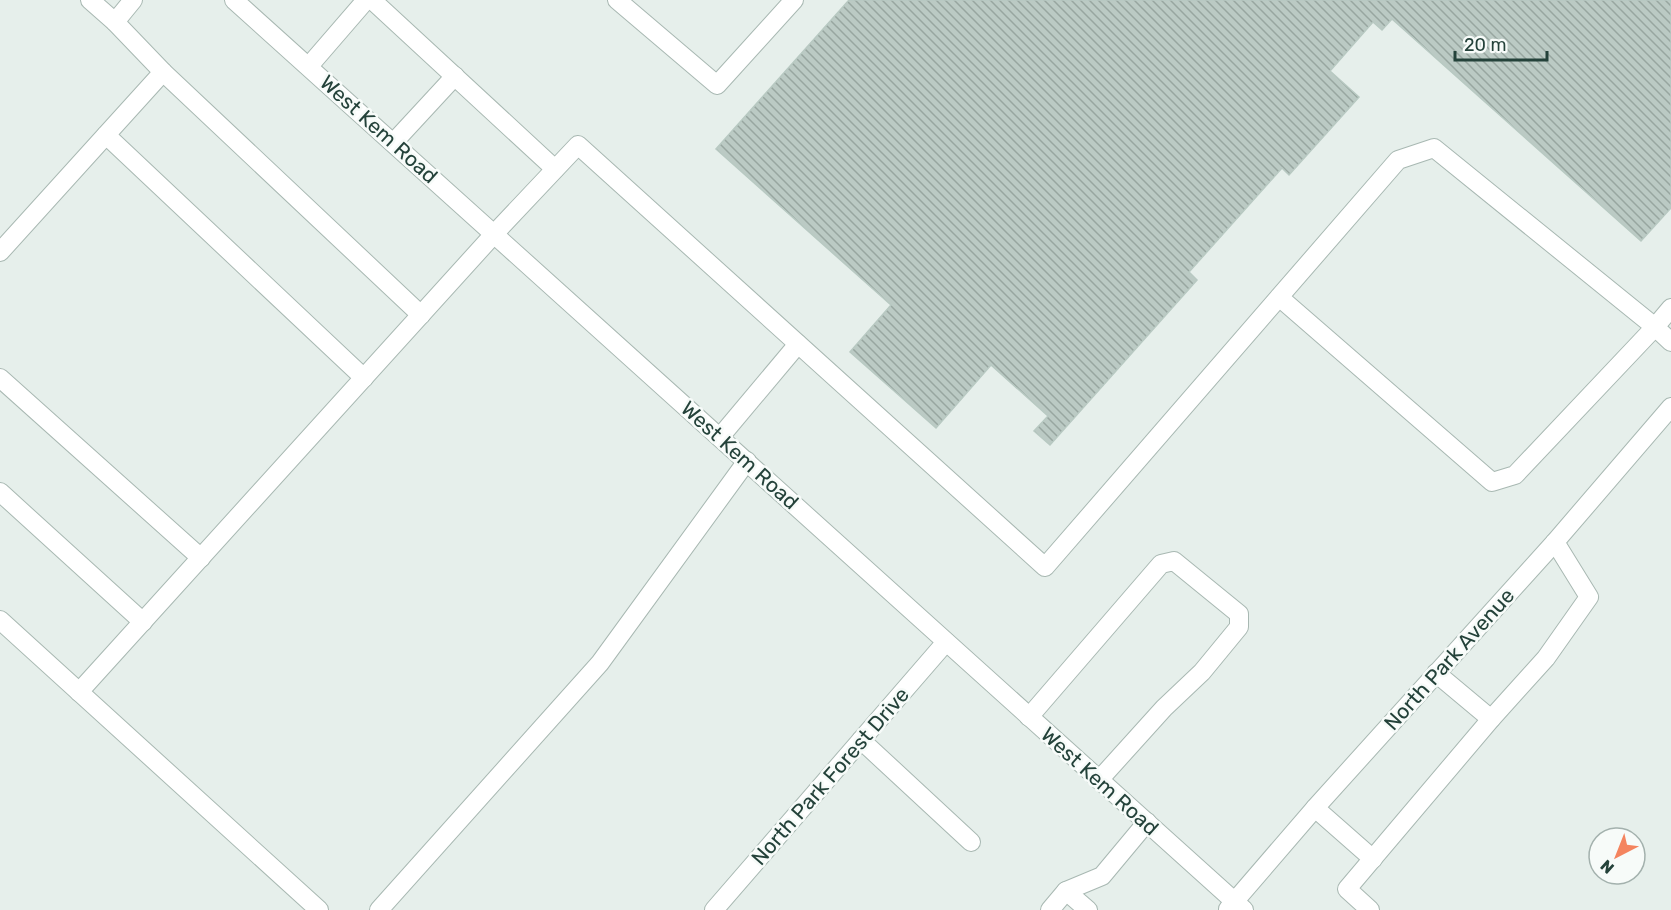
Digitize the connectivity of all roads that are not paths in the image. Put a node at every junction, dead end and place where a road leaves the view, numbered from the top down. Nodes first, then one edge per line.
1 (90, 0) edge
2 (134, 0) edge
3 (234, 0) edge
4 (366, 0) edge
5 (372, 0) edge
6 (617, 0) edge
7 (794, 0) edge
8 (115, 22) junction
9 (309, 66) junction
10 (162, 72) junction
11 (455, 76) junction
12 (106, 135) junction
13 (394, 142) junction
14 (555, 169) junction
15 (495, 233) junction
16 (0, 252) edge
17 (1279, 297) junction
18 (1671, 308) edge
19 (421, 315) junction
20 (1654, 327) junction
21 (1671, 342) edge
22 (798, 344) junction
23 (0, 378) edge
24 (364, 378) junction
25 (1671, 407) edge
26 (720, 436) junction
27 (747, 461) junction
28 (0, 492) edge
29 (1554, 542) junction
30 (201, 558) junction
31 (0, 620) edge
32 (143, 622) junction
33 (946, 642) junction
34 (1436, 673) junction
35 (79, 692) junction
36 (1029, 717) junction
37 (1491, 719) junction
38 (861, 740) junction
39 (1099, 780) junction
40 (1315, 808) junction
41 (1147, 822) junction
42 (971, 842) dead end
43 (1373, 859) junction
44 (1066, 891) junction
45 (1235, 907) edge
46 (319, 910) edge
47 (379, 910) edge
48 (714, 910) edge
49 (1050, 910) edge
50 (1088, 910) edge
51 (1370, 910) edge

1 - 8 street
2 - 8 street
3 - 9 street, West Kem Road
4 - 9 street
5 - 11 street
6 - 7 street
8 - 10 street
9 - 13 street, West Kem Road
10 - 12 street
10 - 19 street
11 - 13 street
11 - 14 street
12 - 16 street
12 - 24 street
13 - 15 street, West Kem Road
14 - 15 street
14 - 22 street
15 - 19 street
15 - 26 street, West Kem Road
17 - 20 street
17 - 20 street
17 - 22 street
18 - 20 street
19 - 24 street
20 - 21 street
22 - 26 street
23 - 30 street
24 - 30 street
25 - 29 street, North Park Avenue
26 - 27 street, West Kem Road
27 - 33 street, West Kem Road
27 - 47 street
28 - 32 street
29 - 34 street, North Park Avenue
29 - 37 street
30 - 32 street
31 - 35 street
32 - 35 street
33 - 36 street, West Kem Road
33 - 38 street, North Park Forest Drive
34 - 37 street
34 - 40 street, North Park Avenue
35 - 46 street
36 - 39 street, West Kem Road
36 - 39 street
37 - 43 street
38 - 42 street
38 - 48 street, North Park Forest Drive
39 - 41 street, West Kem Road
40 - 43 street
40 - 45 street, North Park Avenue
41 - 44 street
41 - 45 street, West Kem Road
43 - 51 street
44 - 49 street
44 - 50 street

